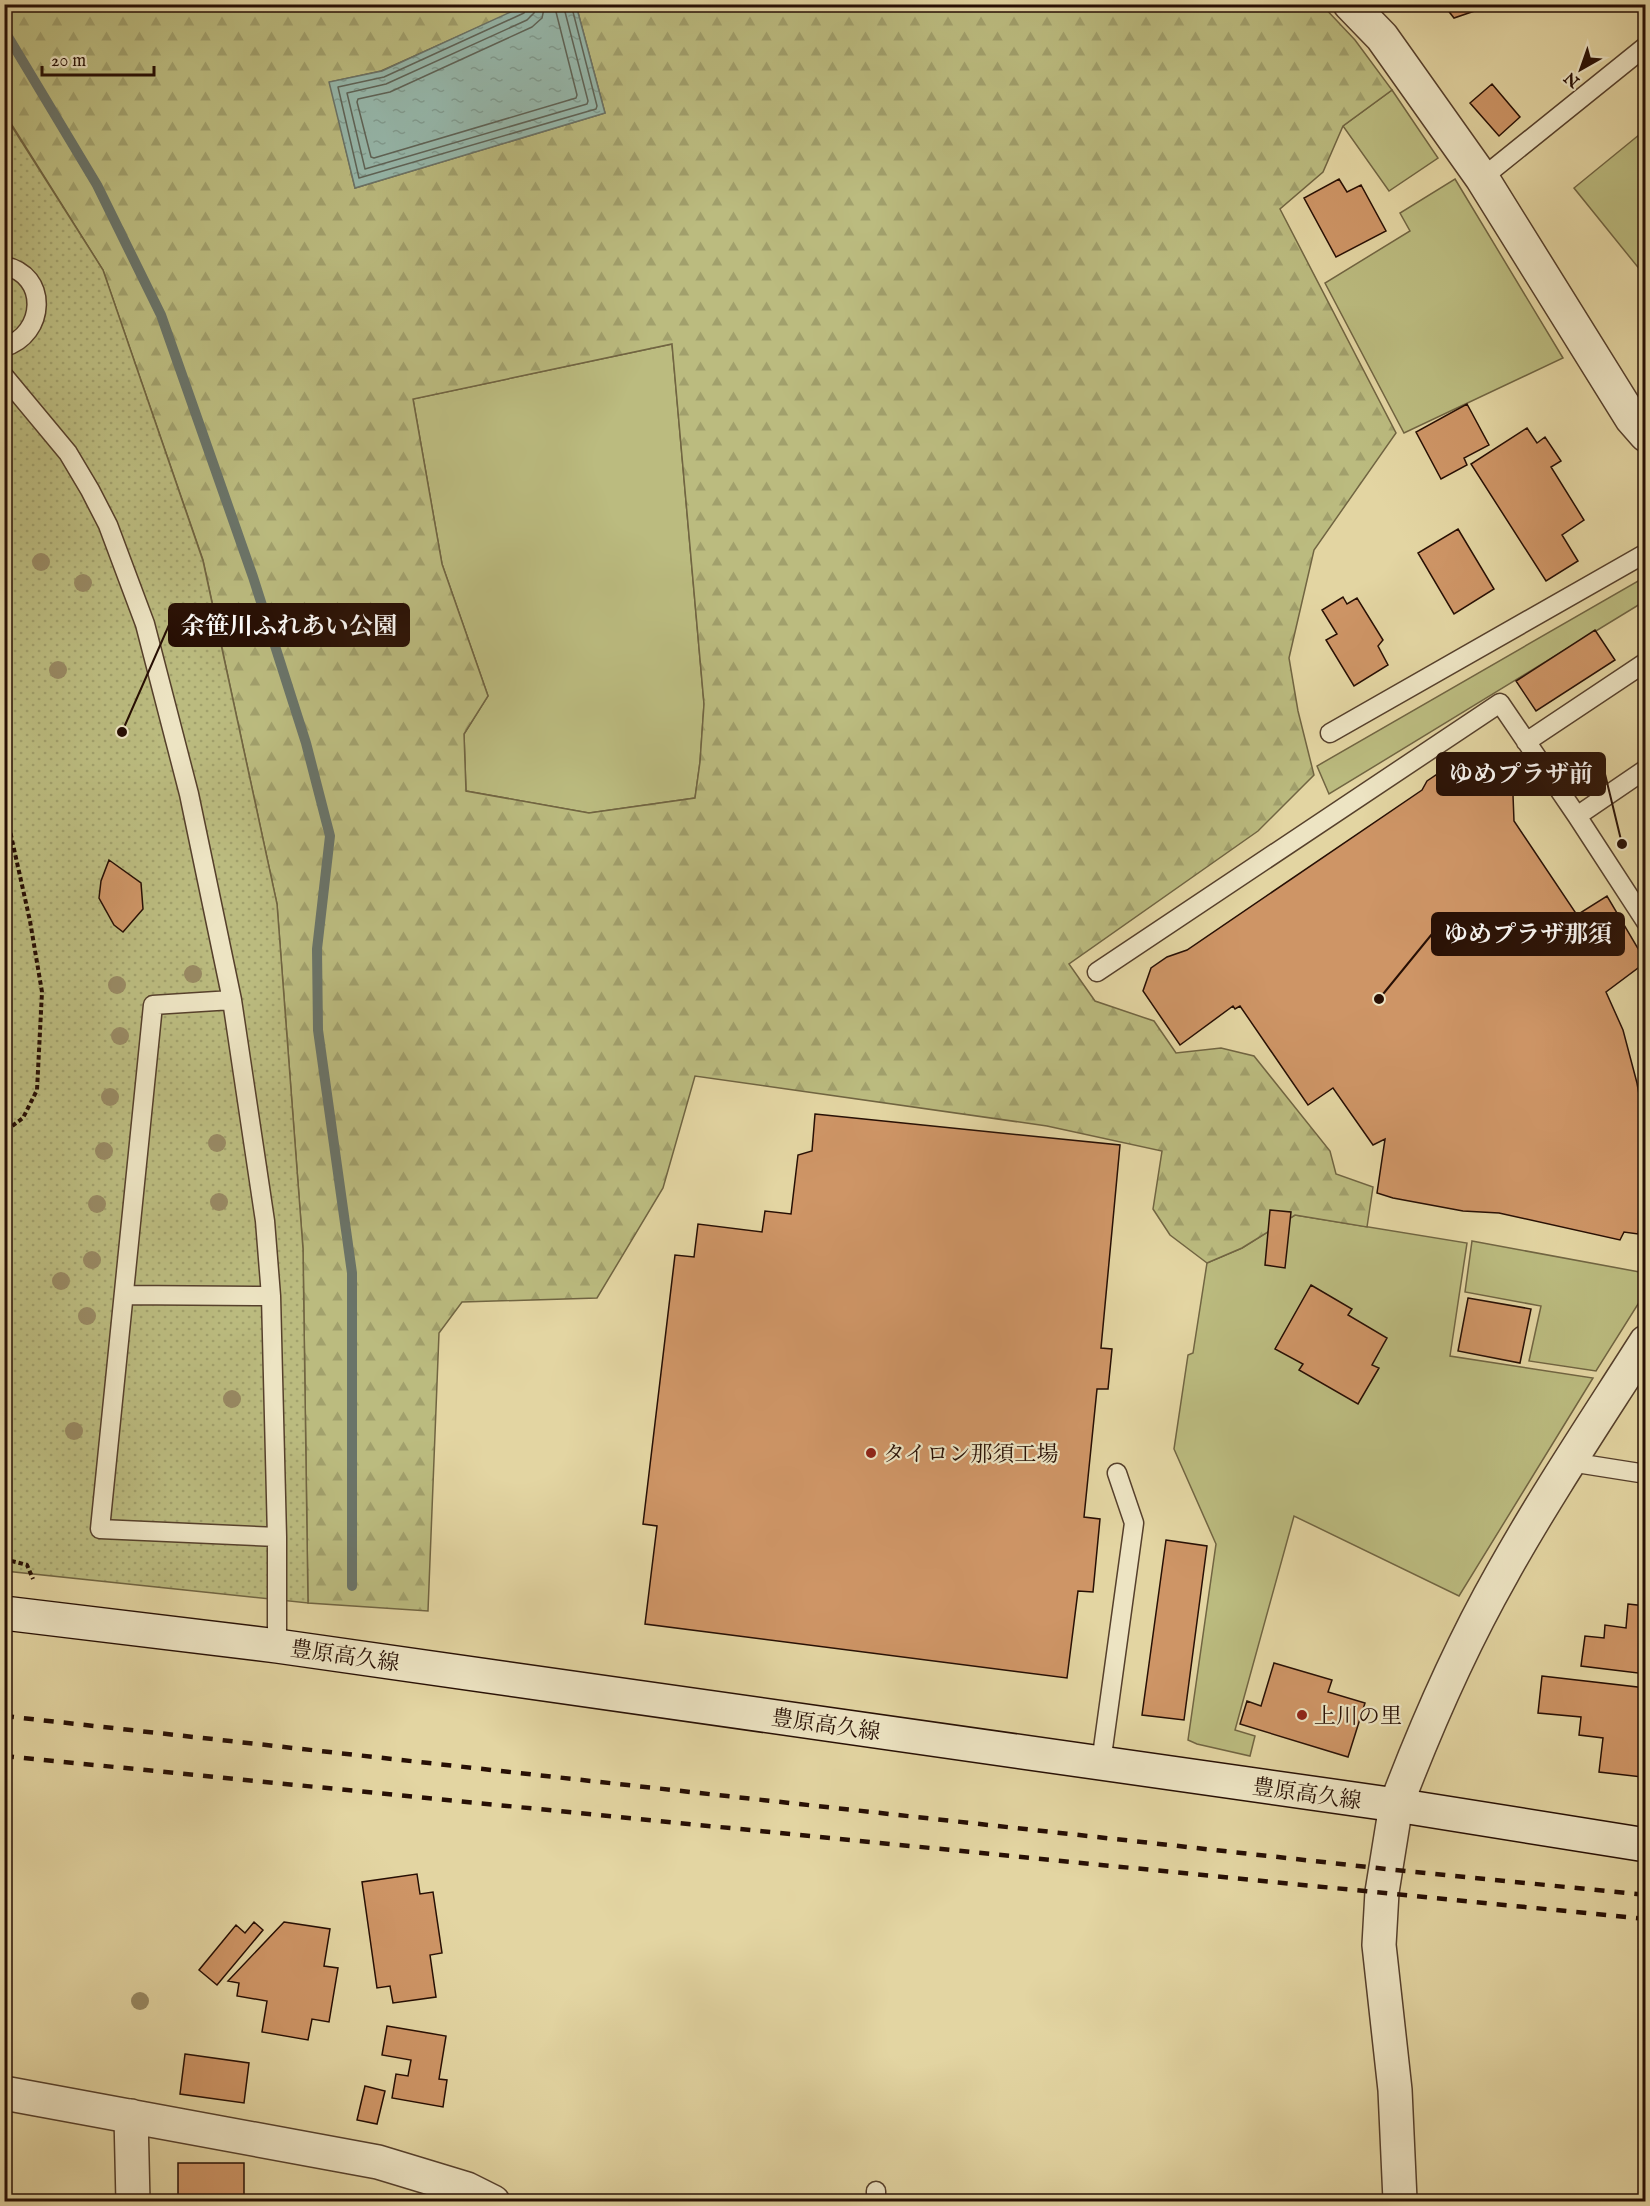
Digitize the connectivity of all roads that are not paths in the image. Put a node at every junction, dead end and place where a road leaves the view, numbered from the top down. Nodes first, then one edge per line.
1 (1350, 4) edge
2 (1646, 46) edge
3 (1482, 178) junction
4 (4, 266) edge
5 (4, 347) edge
6 (4, 376) edge
7 (1646, 435) edge
8 (1646, 553) edge
9 (1646, 662) edge
10 (1329, 733) dead end
11 (1526, 742) junction
12 (1646, 769) edge
13 (1577, 816) junction
14 (1646, 922) edge
15 (1097, 972) dead end
16 (232, 1000) junction
17 (123, 1295) junction
18 (271, 1296) junction
19 (1646, 1342) edge
20 (1570, 1462) junction
21 (1117, 1473) dead end
22 (1646, 1474) edge
23 (277, 1537) junction
24 (4, 1613) edge
25 (277, 1646) junction
26 (1101, 1763) junction
27 (1396, 1805) junction
28 (1646, 1845) edge
29 (4, 2093) edge
30 (131, 2116) junction
31 (1402, 2201) edge
32 (133, 2202) edge
33 (493, 2202) edge

1 - 3 street
2 - 3 lane
3 - 7 street
4 - 5 lane
6 - 16 lane
8 - 10 lane
9 - 11 lane
11 - 13 lane
11 - 15 lane
12 - 13 lane
13 - 14 lane
16 - 17 lane
16 - 18 lane
17 - 18 lane
17 - 23 lane
18 - 23 lane
19 - 20 street
20 - 22 lane
20 - 27 street
21 - 26 lane
23 - 25 lane
24 - 25 street, 豊原高久線
25 - 26 street, 豊原高久線
26 - 27 street, 豊原高久線
27 - 28 street, 豊原高久線
27 - 31 street
29 - 30 street
30 - 32 street
30 - 33 street

